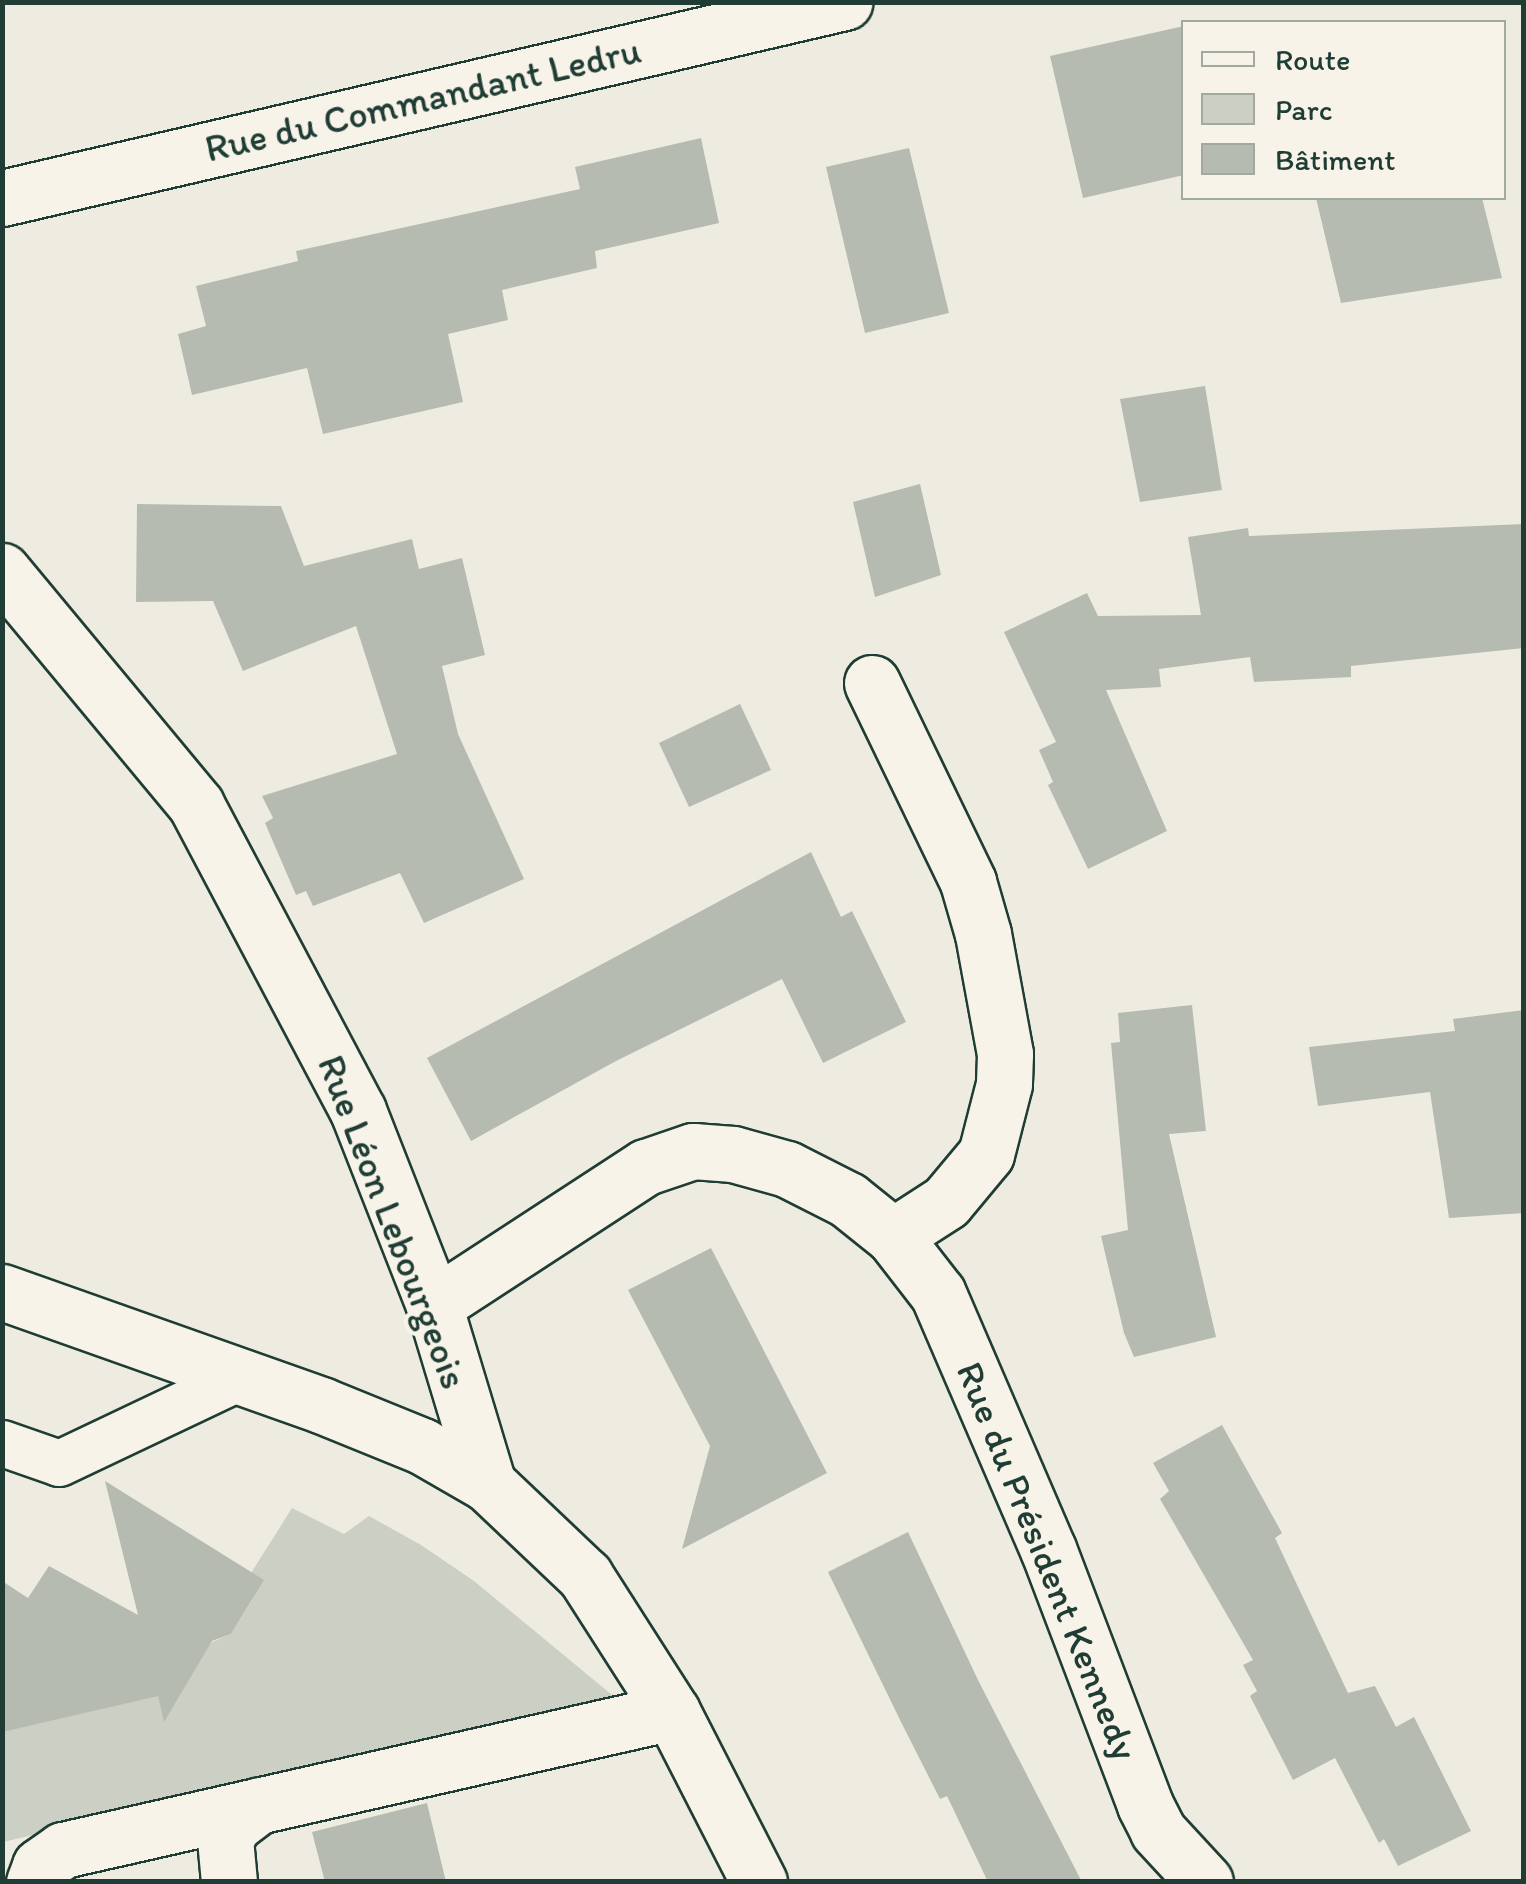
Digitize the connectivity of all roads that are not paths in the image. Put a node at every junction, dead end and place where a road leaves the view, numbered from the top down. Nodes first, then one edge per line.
1 (844, 2) edge
2 (2, 198) edge
3 (2, 572) edge
4 (872, 683) dead end
5 (893, 1236) junction
6 (2, 1292) edge
7 (434, 1306) junction
8 (240, 1376) junction
9 (2, 1443) edge
10 (488, 1484) junction
11 (672, 1712) junction
12 (259, 1805) junction
13 (34, 1882) edge
14 (230, 1882) edge
15 (759, 1882) edge
16 (1205, 1882) edge

1 - 2 street, Rue du Commandant Ledru
3 - 7 street, Rue Léon Lebourgeois
4 - 5 street
5 - 7 street, Rue du Président Kennedy
5 - 16 street, Rue du Président Kennedy
6 - 8 street
7 - 10 street, Rue Léon Lebourgeois
8 - 9 lane
8 - 10 street
10 - 11 street, Rue Léon Lebourgeois
11 - 12 street
11 - 15 street, Rue Léon Lebourgeois
12 - 13 street
12 - 14 street

